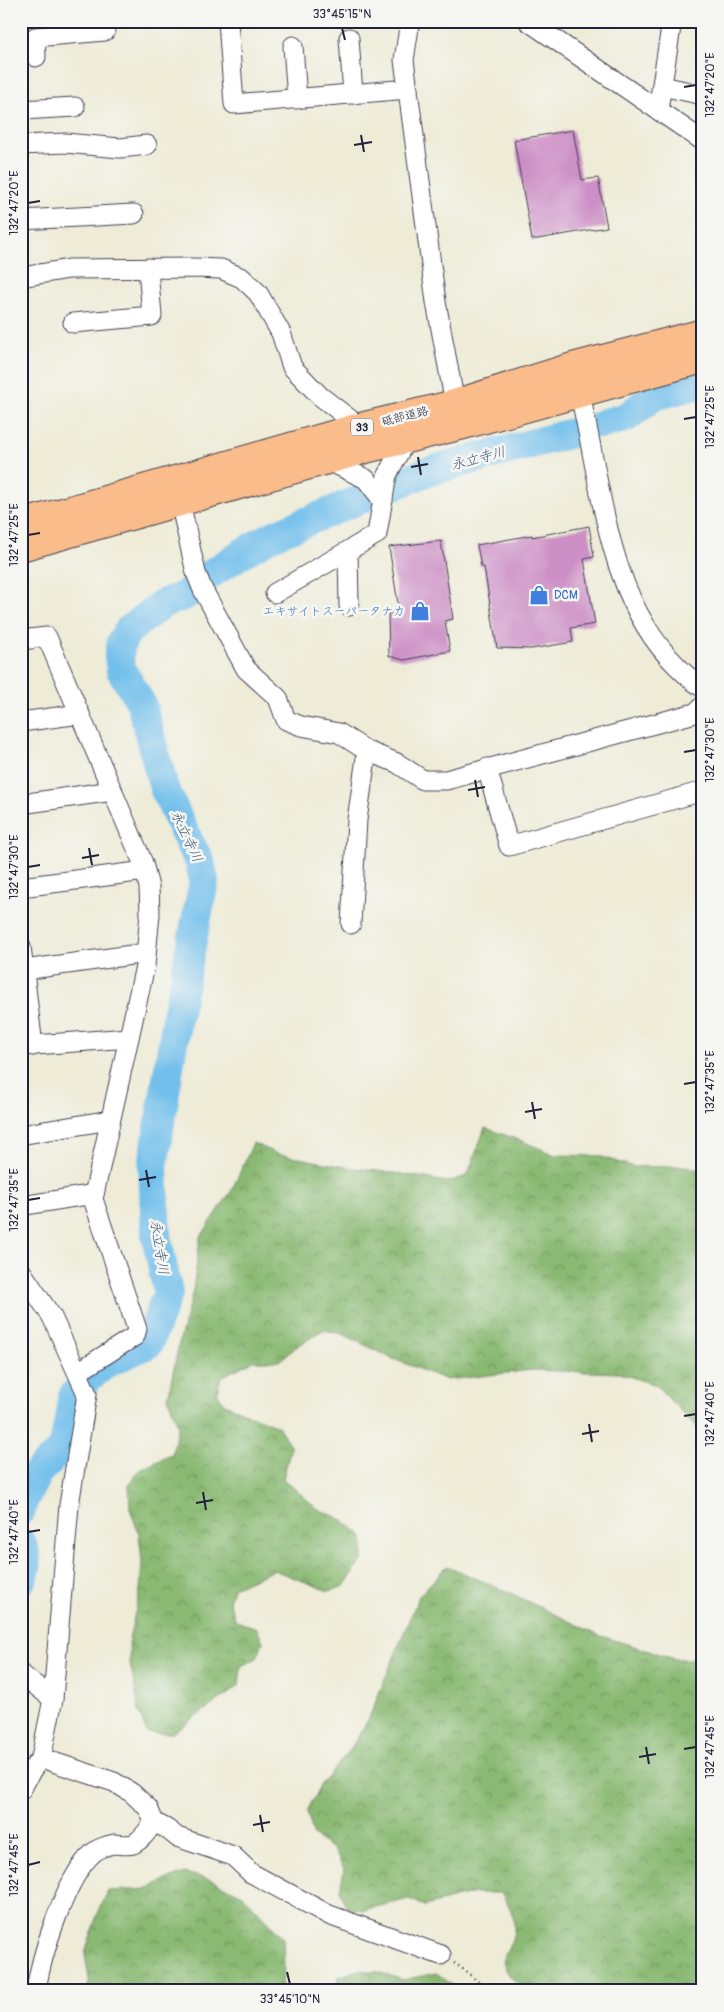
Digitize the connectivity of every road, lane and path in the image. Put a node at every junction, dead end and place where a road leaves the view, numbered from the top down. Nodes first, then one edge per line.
1 (104, 21) edge
2 (228, 21) edge
3 (410, 21) edge
4 (528, 21) edge
5 (672, 21) edge
6 (349, 38) dead end
7 (293, 46) dead end
8 (36, 56) dead end
9 (662, 86) junction
10 (408, 89) junction
11 (353, 94) junction
12 (703, 95) edge
13 (297, 99) junction
14 (75, 105) dead end
15 (21, 110) edge
16 (658, 110) junction
17 (703, 141) edge
18 (21, 145) edge
19 (147, 145) dead end
20 (134, 214) dead end
21 (21, 220) edge
22 (148, 268) junction
23 (21, 277) edge
24 (73, 323) dead end
25 (703, 332) edge
26 (703, 359) edge
27 (576, 380) junction
28 (457, 415) junction
29 (363, 438) junction
30 (406, 439) junction
31 (327, 460) junction
32 (383, 500) junction
33 (180, 502) junction
34 (21, 524) edge
35 (21, 547) edge
36 (348, 552) junction
37 (275, 593) dead end
38 (349, 606) dead end
39 (21, 640) edge
40 (703, 688) edge
41 (703, 706) edge
42 (80, 714) junction
43 (21, 722) edge
44 (367, 751) junction
45 (487, 768) junction
46 (112, 791) junction
47 (703, 791) edge
48 (21, 804) edge
49 (145, 871) junction
50 (21, 887) edge
51 (351, 924) dead end
52 (21, 947) edge
53 (146, 953) junction
54 (24, 970) junction
55 (129, 1038) junction
56 (27, 1046) edge
57 (110, 1120) junction
58 (21, 1133) edge
59 (94, 1194) junction
60 (21, 1206) edge
61 (21, 1271) edge
62 (82, 1381) junction
63 (24, 1677) edge
64 (53, 1699) junction
65 (42, 1758) junction
66 (21, 1790) edge
67 (154, 1822) junction
68 (441, 1955) joint
69 (36, 1991) edge
70 (488, 1991) edge

1 - 8 street
2 - 13 street
3 - 10 street
4 - 16 street
5 - 9 street
6 - 11 street
7 - 13 street
9 - 12 street
9 - 16 street
10 - 11 street
10 - 28 street
11 - 13 street
14 - 15 street
16 - 17 street
18 - 19 street
20 - 21 street
22 - 23 street
22 - 24 street
22 - 29 street
25 - 27 highway, 砥部道路 / 33
26 - 27 highway, 砥部道路 / 33
27 - 28 highway, 砥部道路 / 33
27 - 40 street
28 - 29 highway, 砥部道路 / 33
28 - 30 highway, 砥部道路 / 33
29 - 30 highway, 砥部道路 / 33
29 - 31 highway, 砥部道路 / 33
29 - 34 highway, 砥部道路 / 33
30 - 32 street
31 - 32 street
31 - 33 highway, 砥部道路 / 33
32 - 36 street
33 - 35 highway, 砥部道路 / 33
33 - 44 street
36 - 37 street
36 - 38 street
39 - 42 street
41 - 45 street
42 - 43 street
42 - 46 street
44 - 45 street
44 - 51 street
45 - 47 street
46 - 48 street
46 - 49 street
49 - 50 street
49 - 53 street
52 - 54 street
53 - 54 street
53 - 55 street
54 - 56 street
55 - 56 street
55 - 57 street
57 - 58 street
57 - 59 street
59 - 60 street
59 - 62 street
61 - 62 street
62 - 64 street
63 - 64 street
64 - 65 street
65 - 66 street
65 - 67 street
67 - 68 street
67 - 69 street
68 - 70 path

